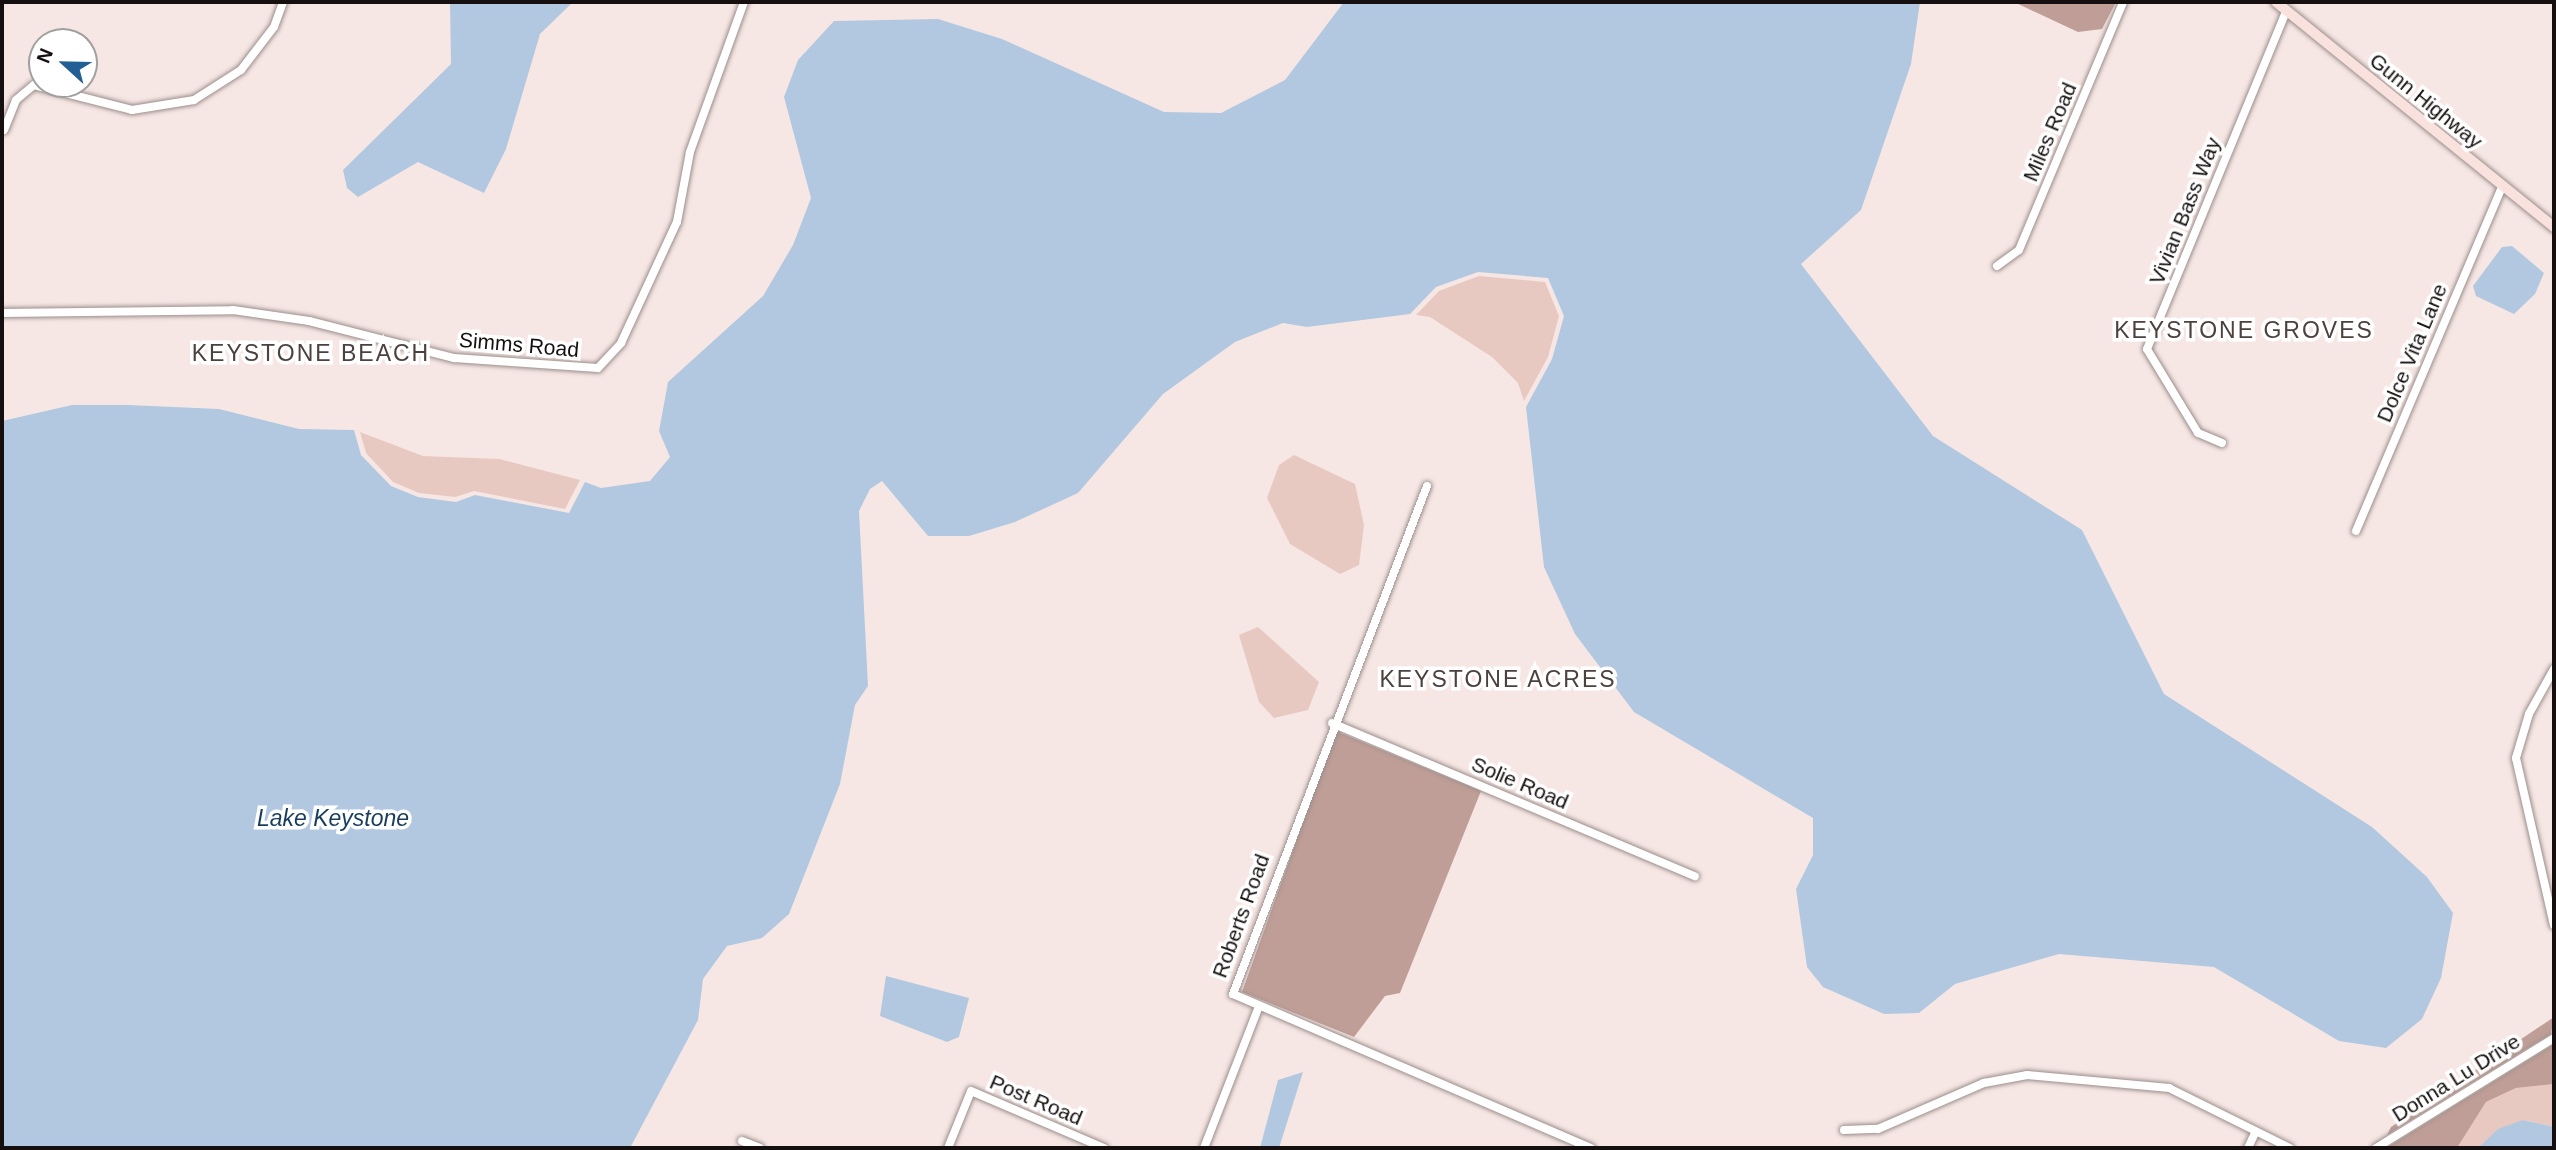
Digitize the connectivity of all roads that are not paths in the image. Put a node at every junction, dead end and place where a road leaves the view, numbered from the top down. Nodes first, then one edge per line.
1 (284, 2) edge
2 (744, 2) edge
3 (2123, 2) edge
4 (2276, 2) edge
5 (2286, 11) junction
6 (4, 130) dead end
7 (2502, 187) junction
8 (2554, 227) edge
9 (1997, 266) dead end
10 (2, 313) edge
11 (2222, 443) dead end
12 (1427, 486) dead end
13 (2356, 531) dead end
14 (2554, 669) edge
15 (1332, 723) junction
16 (1695, 876) dead end
17 (2554, 925) edge
18 (1258, 1009) junction
19 (2554, 1038) edge
20 (1844, 1130) dead end
21 (2255, 1133) junction
22 (742, 1141) dead end
23 (760, 1148) edge
24 (948, 1148) edge
25 (1104, 1148) edge
26 (1204, 1148) edge
27 (1591, 1148) edge
28 (2248, 1148) edge
29 (2290, 1148) edge
30 (2376, 1148) edge

1 - 6 street
2 - 10 street, Simms Road
3 - 9 street, Miles Road
4 - 5 main road, Gunn Highway
5 - 7 main road, Gunn Highway
5 - 11 street, Vivian Bass Way
7 - 8 main road, Gunn Highway
7 - 13 street, Dolce Vita Lane
12 - 15 street, Roberts Road
14 - 17 street
15 - 16 street, Solie Road
15 - 18 street, Roberts Road
18 - 26 street
18 - 27 street, Roberts Road
19 - 30 street, Donna Lu Drive
20 - 21 street
21 - 28 street
21 - 29 street
22 - 23 street
24 - 25 street, Post Road

